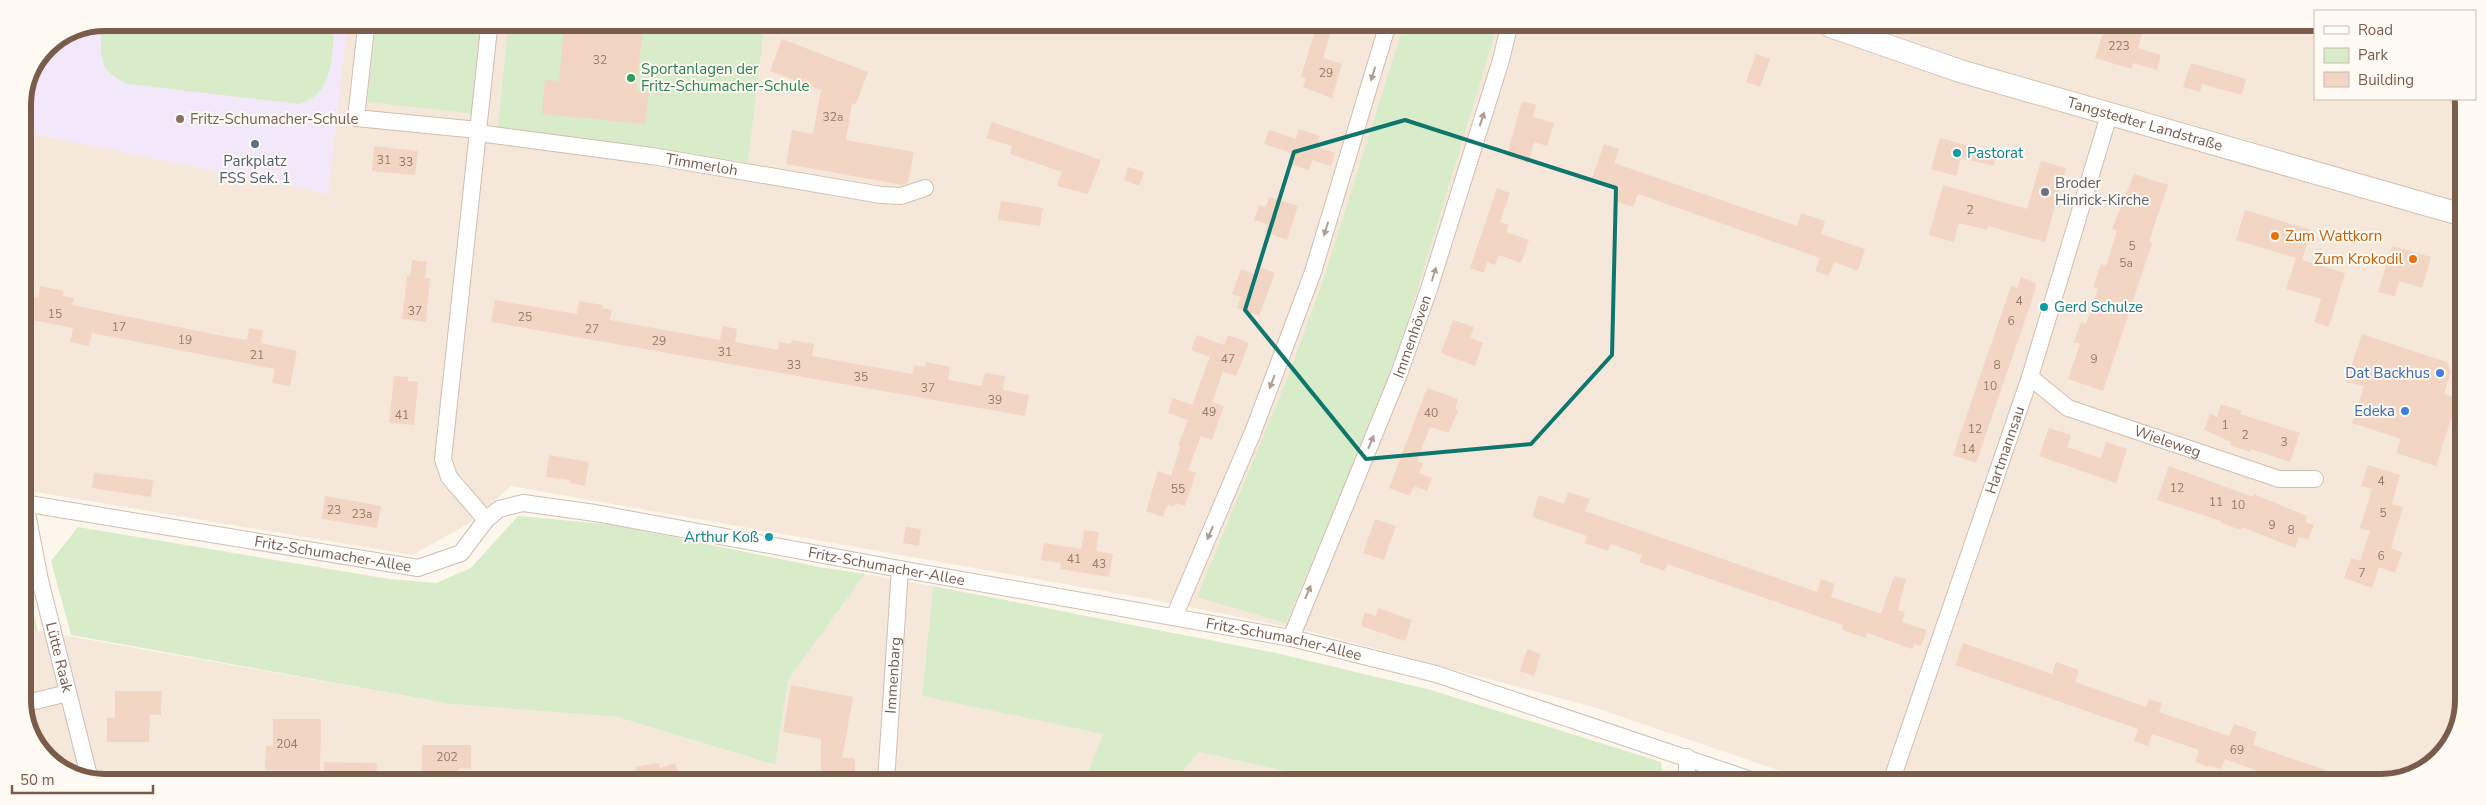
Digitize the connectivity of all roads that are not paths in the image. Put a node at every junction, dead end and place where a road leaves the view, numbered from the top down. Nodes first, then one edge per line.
1 (366, 31) edge
2 (489, 31) edge
3 (1386, 31) edge
4 (1508, 31) edge
5 (1844, 31) edge
6 (2109, 114) junction
7 (478, 132) junction
8 (925, 188) dead end
9 (2455, 213) edge
10 (2030, 377) junction
11 (2315, 479) dead end
12 (31, 504) edge
13 (486, 520) junction
14 (31, 533) edge
15 (900, 569) junction
16 (1174, 618) junction
17 (1291, 638) junction
18 (68, 693) junction
19 (31, 702) edge
20 (1686, 757) junction
21 (88, 771) edge
22 (886, 774) edge
23 (1687, 774) edge
24 (1734, 774) edge
25 (1894, 774) edge

1 - 7 street, Timmerloh
2 - 7 street
3 -> 16 street
17 -> 4 street, Immenhöven
5 - 6 street, Tangstedter Landstraße
6 - 9 street, Tangstedter Landstraße
6 - 10 street, Hartmannsau
7 - 8 street, Timmerloh
7 - 13 street
10 - 11 street, Wieleweg
10 - 25 street, Hartmannsau
12 - 13 street, Fritz-Schumacher-Allee
13 - 15 street, Fritz-Schumacher-Allee
14 - 18 street, Lütte Raak
15 - 16 street, Fritz-Schumacher-Allee
15 - 22 street, Immenbarg
16 - 17 street, Fritz-Schumacher-Allee
17 - 20 street, Fritz-Schumacher-Allee
18 - 19 street
18 - 21 street, Lütte Raak
20 - 23 street
20 - 24 street, Fritz-Schumacher-Allee

